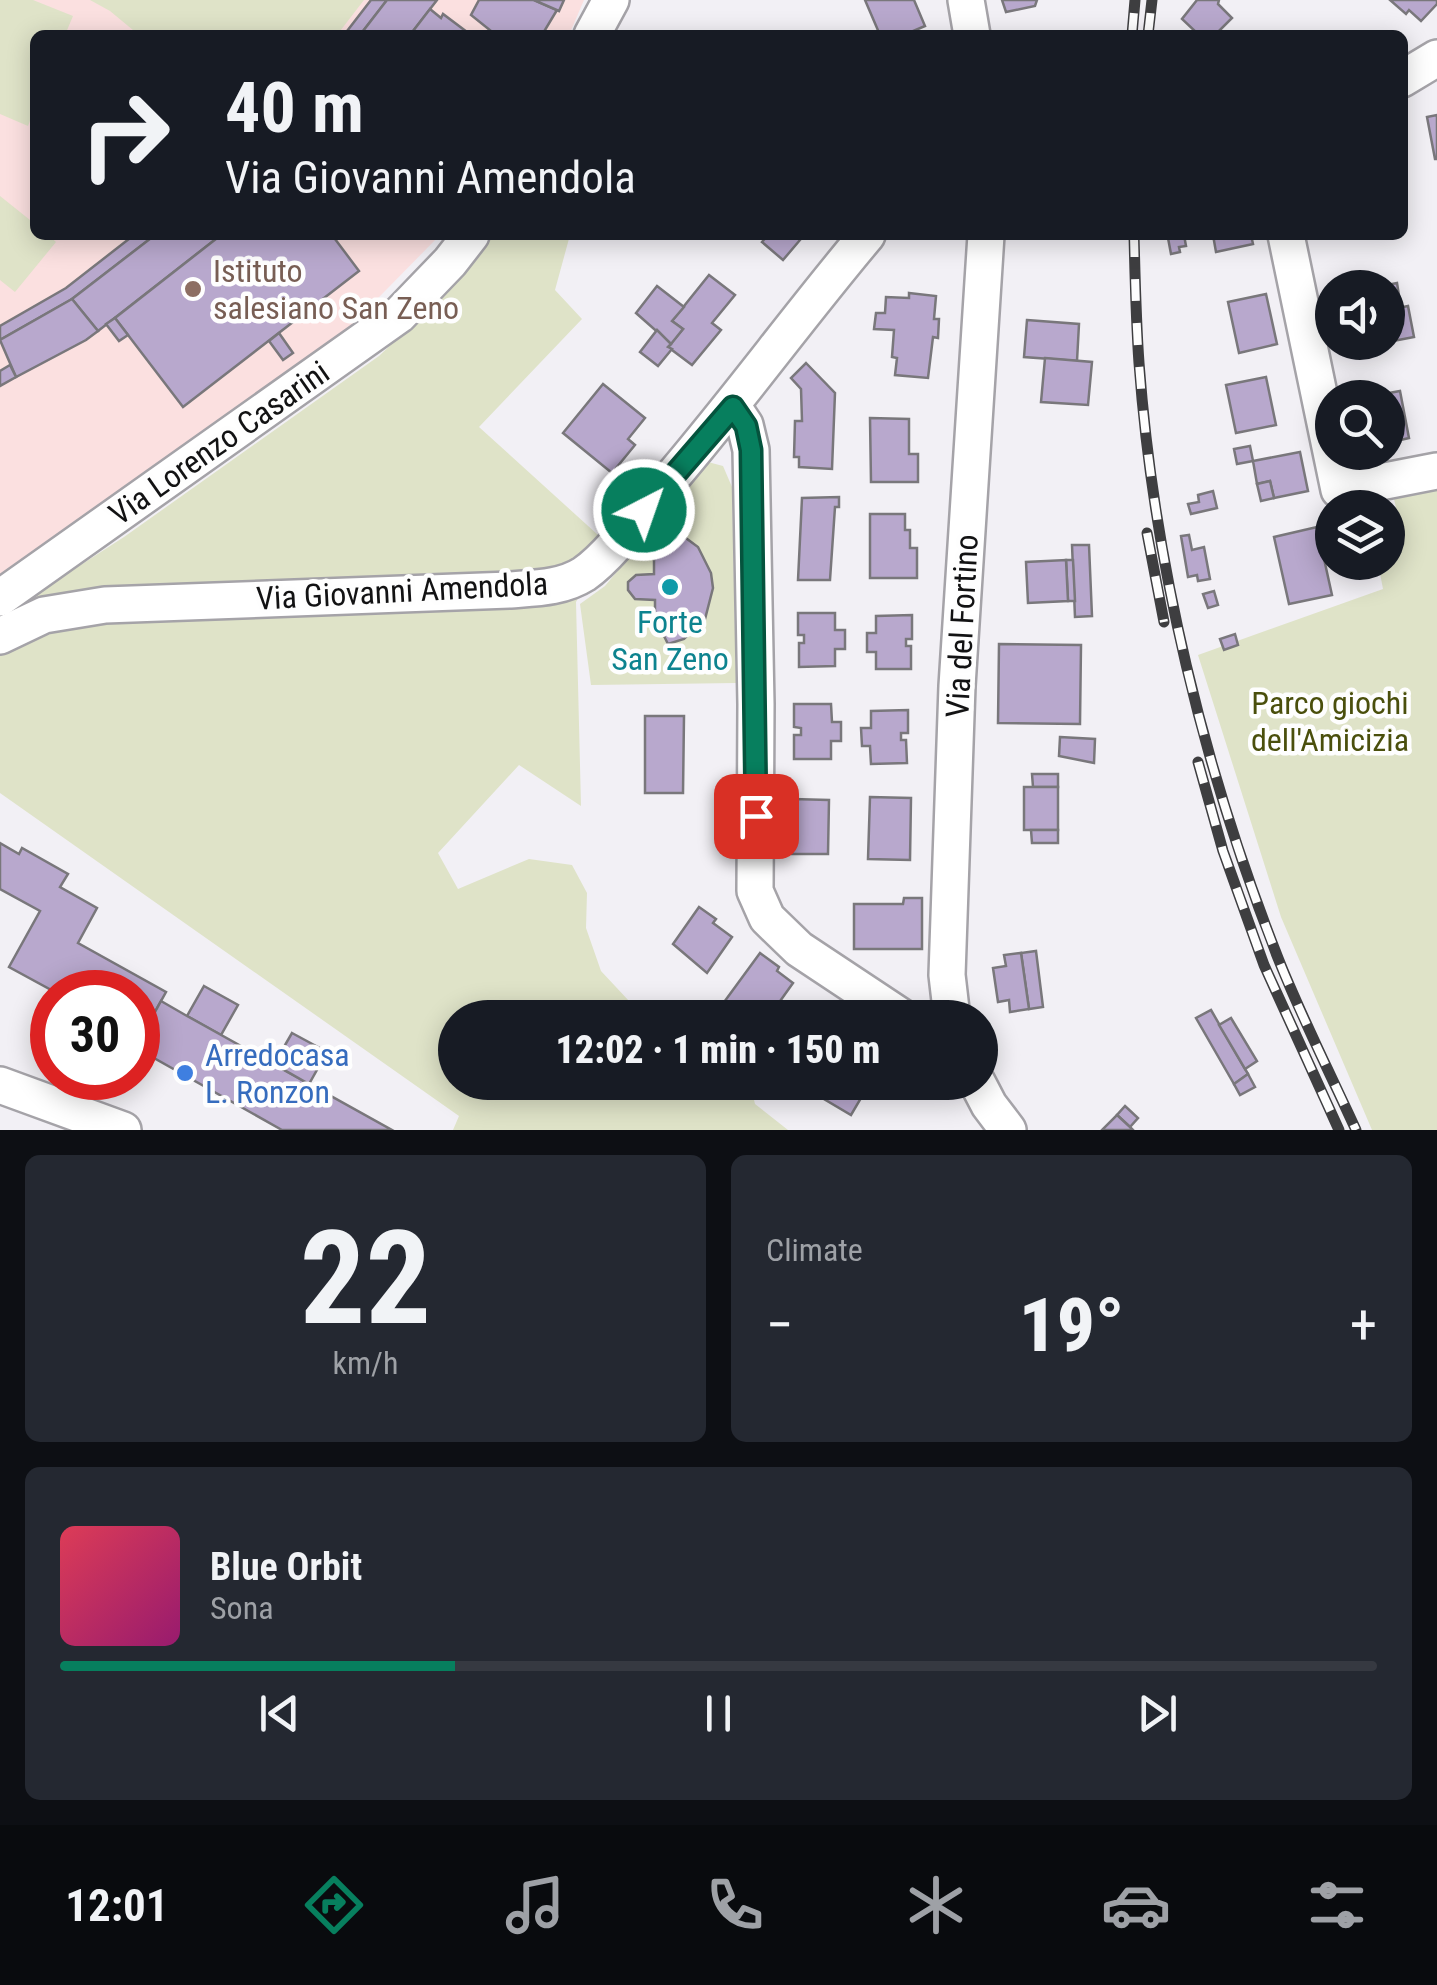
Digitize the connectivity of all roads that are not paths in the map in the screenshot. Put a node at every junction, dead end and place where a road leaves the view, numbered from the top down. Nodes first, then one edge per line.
1 (611, 0) edge
2 (966, 0) edge
3 (595, 30) edge
4 (971, 30) edge
5 (1437, 58) edge
6 (1408, 75) edge
7 (467, 240) edge
8 (864, 240) edge
9 (986, 240) edge
10 (1287, 240) edge
11 (733, 407) junction
12 (1437, 471) edge
13 (0, 598) edge
14 (0, 636) edge
15 (877, 1000) edge
16 (950, 1000) edge
17 (0, 1085) edge
18 (986, 1100) edge
19 (124, 1130) edge
20 (1008, 1130) edge

1 - 3 street
2 - 4 street
5 - 6 street
7 - 13 street, Via Lorenzo Casarini
8 - 11 street, Via Giovanni Amendola
9 - 16 street, Via del Fortino
10 - 12 street
11 - 14 street, Via Giovanni Amendola
11 - 15 street
17 - 19 street
18 - 20 street

